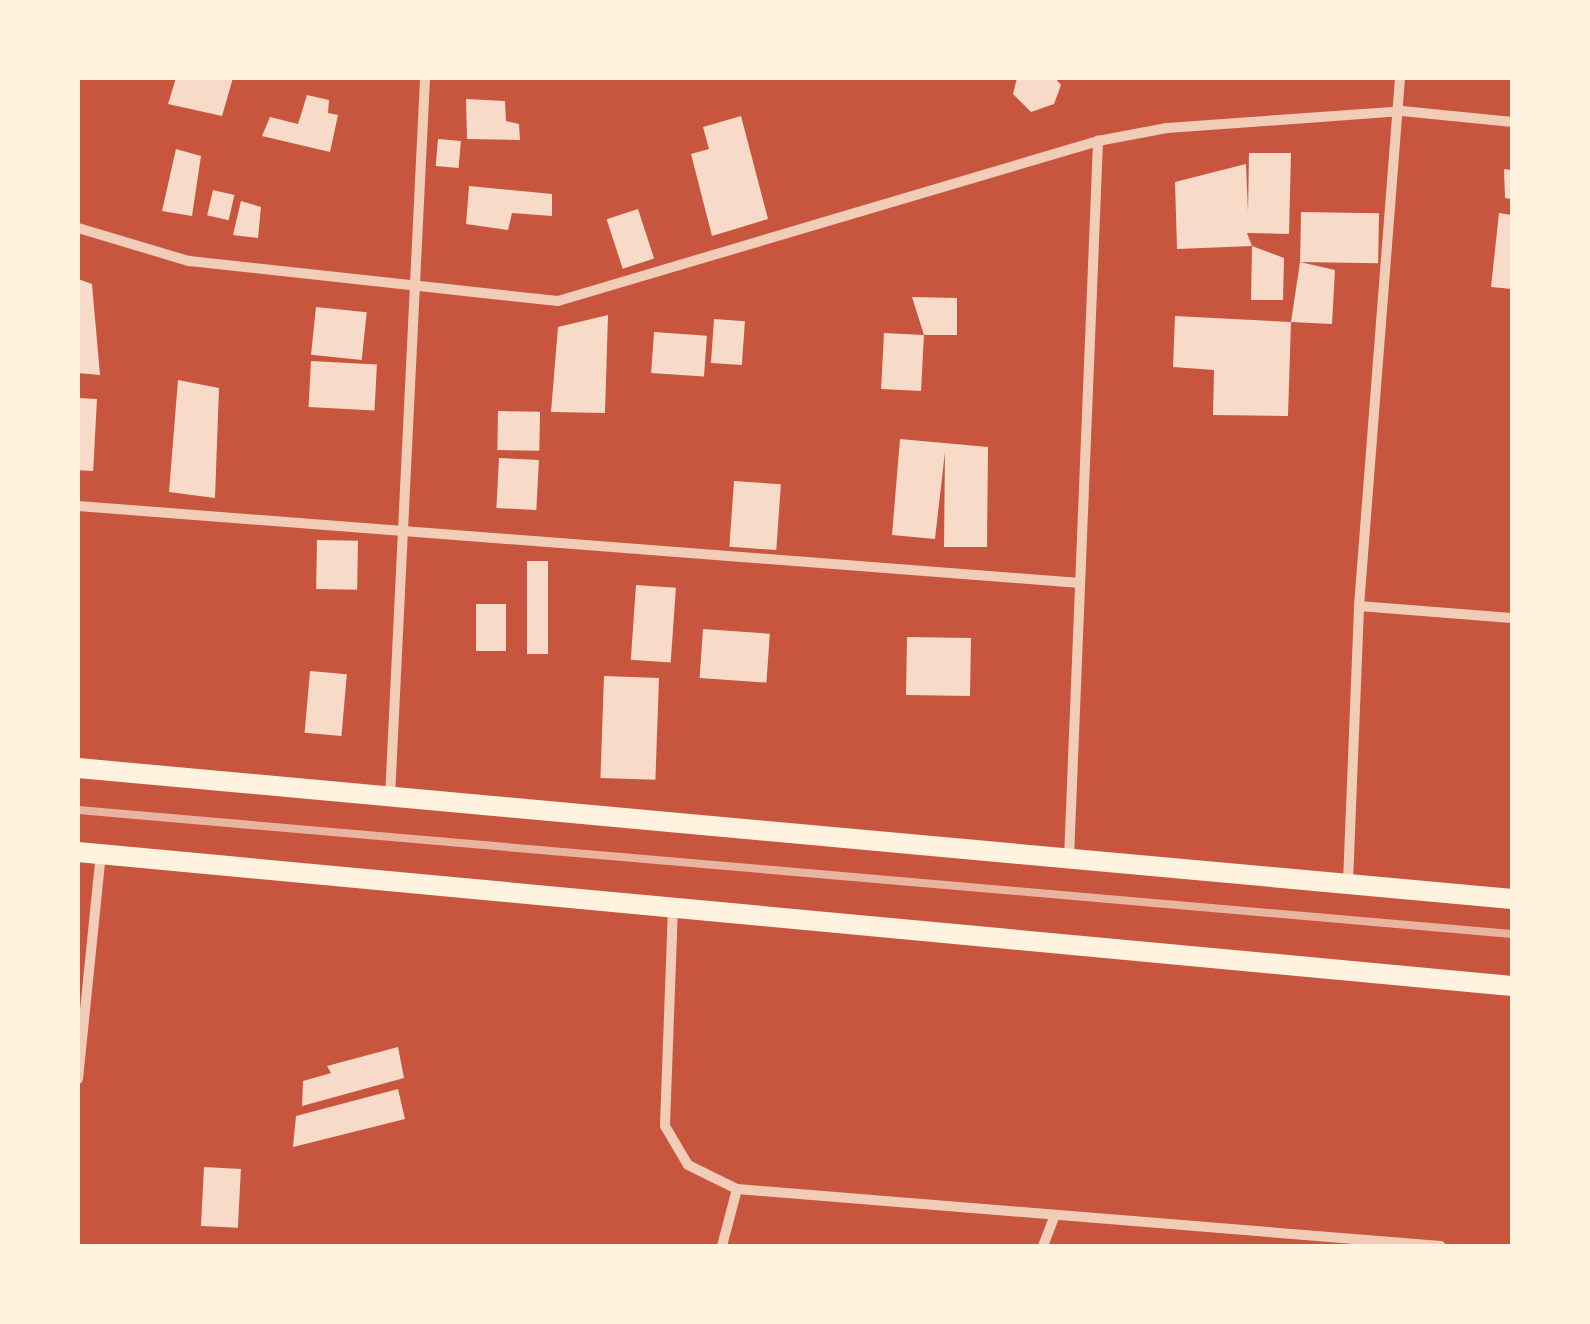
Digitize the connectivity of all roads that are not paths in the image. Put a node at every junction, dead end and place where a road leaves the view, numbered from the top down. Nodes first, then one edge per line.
1 (424, 78) edge
2 (1400, 78) edge
3 (1402, 111) junction
4 (1512, 122) edge
5 (1098, 141) junction
6 (78, 228) edge
7 (411, 285) junction
8 (78, 506) edge
9 (402, 532) junction
10 (1080, 583) junction
11 (1359, 606) junction
12 (1512, 618) edge
13 (78, 768) edge
14 (390, 798) junction
15 (78, 852) edge
16 (100, 854) junction
17 (1069, 858) junction
18 (1348, 882) junction
19 (1512, 899) edge
20 (672, 906) junction
21 (1512, 986) edge
22 (78, 1078) edge
23 (737, 1189) junction
24 (1055, 1215) junction
25 (722, 1246) edge
26 (1043, 1246) edge
27 (1441, 1246) edge

1 - 7 street
2 - 3 street
3 - 4 street
3 - 5 street
3 - 11 street
5 - 7 street
5 - 10 street
6 - 7 street
7 - 9 street
8 - 9 street
9 - 10 street
9 - 14 street
10 - 17 street
11 - 12 street
11 - 18 street
13 - 14 main road
14 - 17 main road
15 - 16 main road
16 - 20 main road
16 - 22 street
17 - 18 main road
18 - 19 main road
20 - 21 main road
20 - 23 street
23 - 24 street
23 - 25 street
24 - 26 street
24 - 27 street

